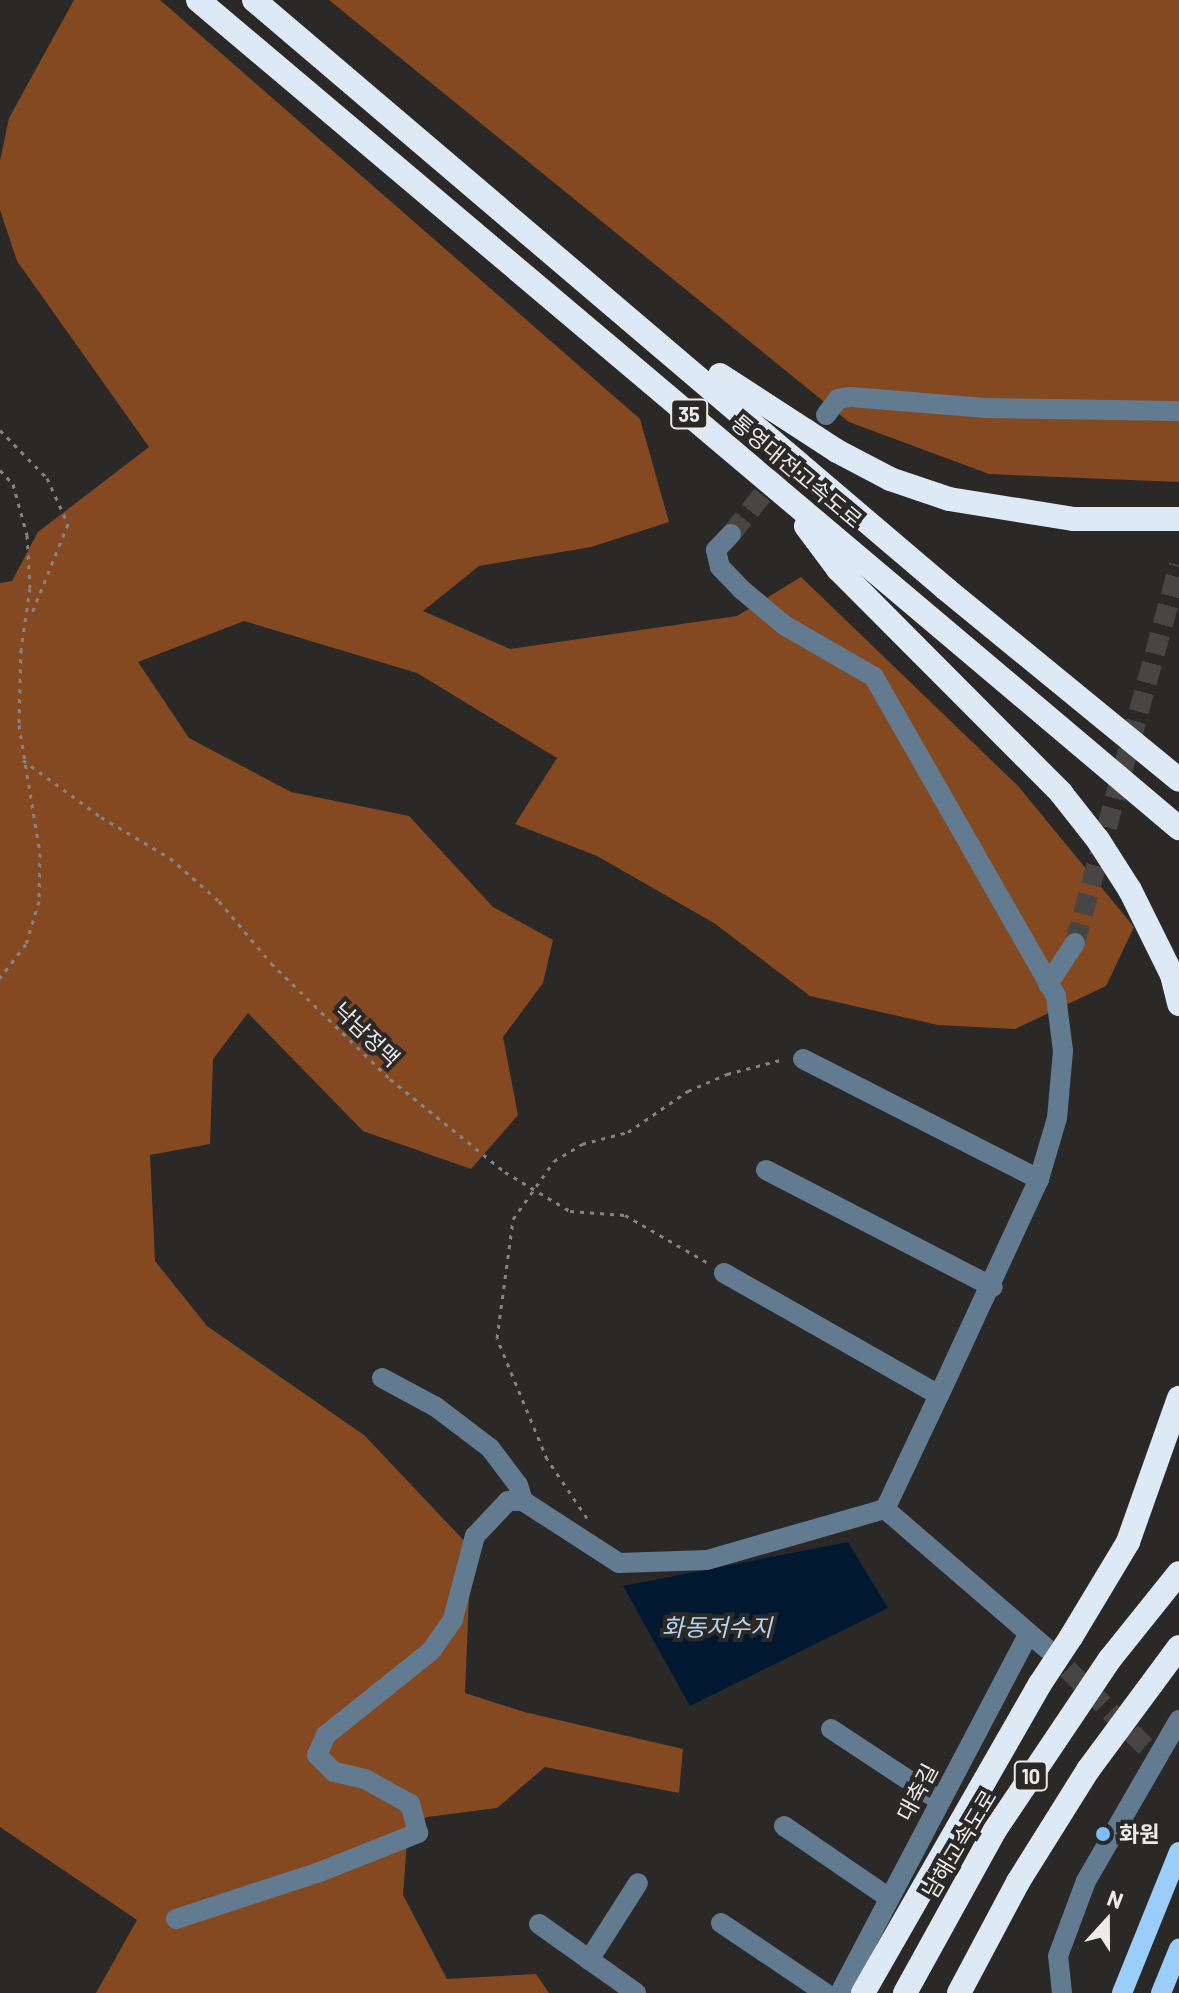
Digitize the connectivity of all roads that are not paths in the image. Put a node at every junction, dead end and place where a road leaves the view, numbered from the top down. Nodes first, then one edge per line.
1 (198, 0) edge
2 (254, 0) edge
3 (593, 284) junction
4 (1179, 411) edge
5 (826, 415) tunnel mouth
6 (786, 498) junction
7 (1179, 519) edge
8 (731, 534) tunnel mouth
9 (1179, 780) edge
10 (1179, 828) edge
11 (1075, 943) tunnel mouth
12 (1048, 984) junction
13 (1179, 1004) edge
14 (803, 1059) road end
15 (766, 1170) dead end
16 (1039, 1179) junction
17 (724, 1273) road end
18 (993, 1287) junction
19 (382, 1378) dead end
20 (939, 1395) junction
21 (1179, 1398) edge
22 (1179, 1457) edge
23 (523, 1501) junction
24 (885, 1509) junction
25 (1128, 1542) junction
26 (1179, 1573) edge
27 (1028, 1635) junction
28 (1179, 1647) edge
29 (1046, 1648) tunnel mouth
30 (1179, 1720) edge
31 (831, 1729) dead end
32 (940, 1801) junction
33 (784, 1826) dead end
34 (1179, 1852) edge
35 (638, 1883) dead end
36 (889, 1898) junction
37 (176, 1919) dead end
38 (721, 1923) dead end
39 (539, 1924) dead end
40 (1179, 1949) edge
41 (589, 1960) junction
42 (636, 1993) edge
43 (825, 1993) edge
44 (840, 1993) edge
45 (863, 1993) edge
46 (905, 1993) edge
47 (959, 1993) edge
48 (1062, 1993) edge
49 (1122, 1993) edge
50 (1161, 1993) edge

1 - 6 highway, 통영대전고속도로 / 35
2 - 3 highway, 통영대전고속도로 / 35
3 - 7 highway
3 - 9 highway, 통영대전고속도로 / 35
4 - 5 street
6 - 10 highway, 통영대전고속도로 / 35
6 - 13 highway
8 - 12 street
11 - 12 street
12 - 16 street
14 - 16 street
15 - 18 street
16 - 18 street
17 - 20 street
18 - 20 street
19 - 23 street
20 - 24 street
21 - 25 highway
22 - 25 highway
23 - 24 street
23 - 37 street
24 - 27 street
25 - 45 highway, bridge
26 - 46 highway, 남해고속도로 / 10
27 - 29 street
27 - 32 street, 대축길
28 - 47 highway, 10
30 - 48 street
31 - 32 street
32 - 36 street, 대축길
33 - 36 street
34 - 49 main road
35 - 41 street
36 - 44 street, 대축길
38 - 43 street
39 - 41 street
40 - 50 main road
41 - 42 street

